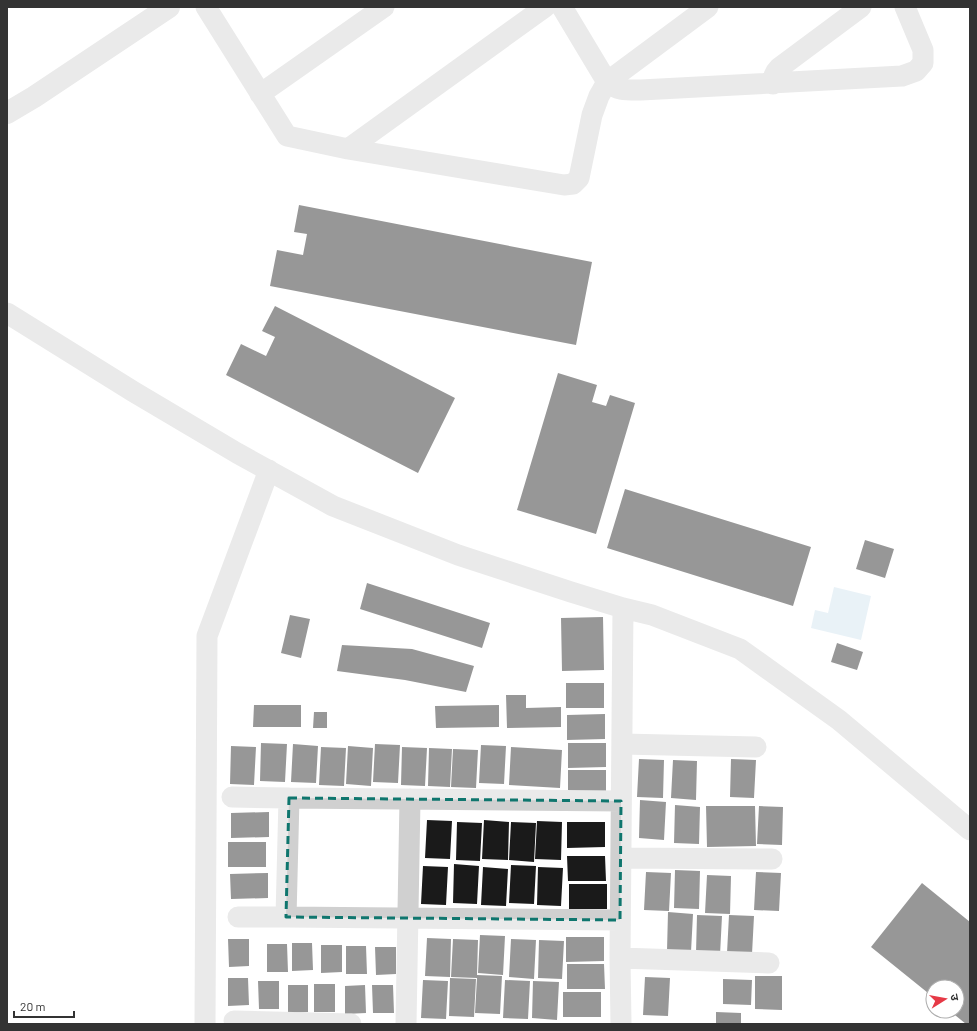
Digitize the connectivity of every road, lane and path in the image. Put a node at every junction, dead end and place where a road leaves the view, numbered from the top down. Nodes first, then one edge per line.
1 (170, 7) edge
2 (384, 7) edge
3 (545, 7) edge
4 (562, 7) edge
5 (708, 7) edge
6 (861, 7) edge
7 (905, 7) edge
8 (214, 10) edge
9 (607, 82) junction
10 (773, 84) junction
11 (260, 94) junction
12 (7, 113) edge
13 (348, 149) junction
14 (7, 313) edge
15 (269, 470) junction
16 (623, 608) junction
17 (622, 744) junction
18 (756, 747) dead end
19 (232, 797) dead end
20 (289, 798) junction
21 (410, 799) junction
22 (621, 801) junction
23 (970, 830) edge
24 (621, 858) junction
25 (772, 859) dead end
26 (238, 917) dead end
27 (286, 917) junction
28 (407, 918) junction
29 (620, 920) junction
30 (620, 958) junction
31 (769, 963) dead end
32 (234, 1021) dead end
33 (205, 1024) edge
34 (351, 1024) edge
35 (406, 1024) edge
36 (621, 1024) edge

1 - 12 street
2 - 11 street
3 - 13 street
4 - 9 street
5 - 9 street
6 - 10 street
7 - 10 street
8 - 11 street
9 - 10 street
9 - 13 street
11 - 13 street
14 - 15 street
15 - 16 street
15 - 33 street
16 - 17 street
16 - 23 street
17 - 18 street
17 - 22 street
19 - 20 street
20 - 21 street
20 - 27 street
21 - 22 street
21 - 28 street
22 - 24 street
24 - 25 street
24 - 29 street
26 - 27 street
27 - 28 street
28 - 29 street
28 - 35 street
29 - 30 street
30 - 31 street
30 - 36 street
32 - 34 street

